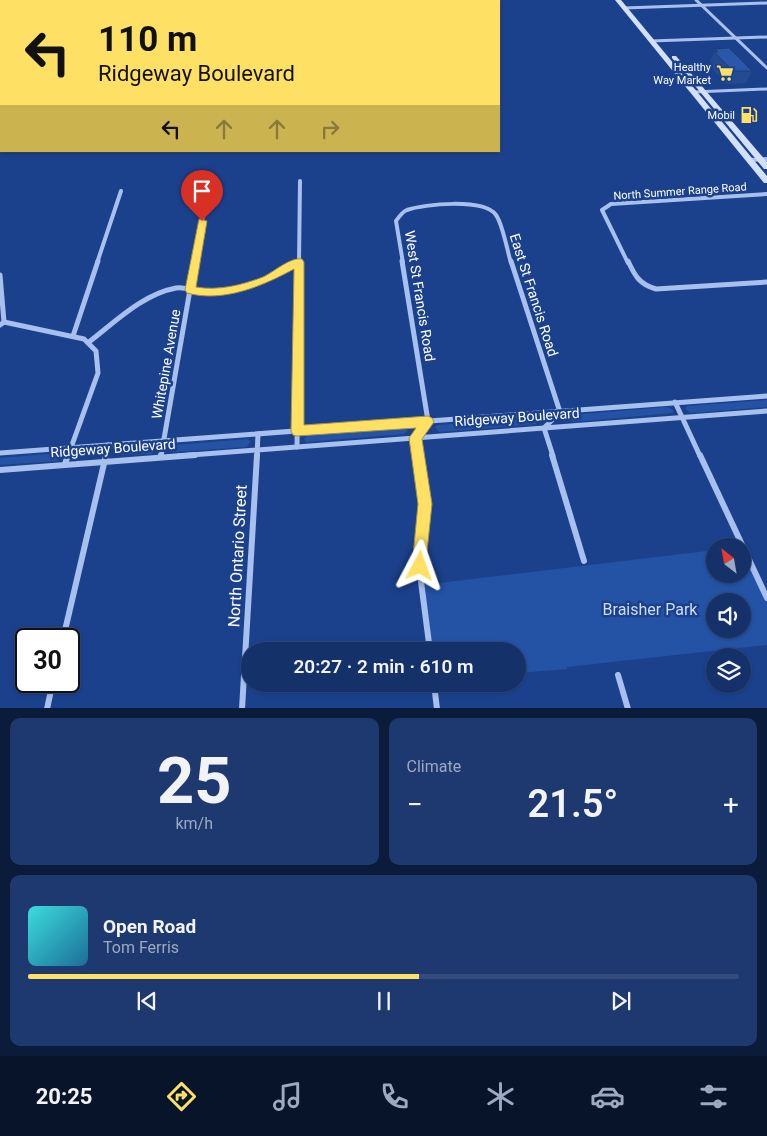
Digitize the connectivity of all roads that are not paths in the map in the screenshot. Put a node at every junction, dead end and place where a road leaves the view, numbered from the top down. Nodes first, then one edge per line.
1 (618, 0) edge
2 (626, 0) edge
3 (696, 0) edge
4 (767, 3) edge
5 (702, 5) junction
6 (628, 7) junction
7 (767, 37) edge
8 (736, 38) junction
9 (660, 40) junction
10 (651, 41) junction
11 (767, 68) edge
12 (767, 89) edge
13 (694, 92) junction
14 (703, 92) junction
15 (764, 159) edge
16 (750, 160) junction
17 (767, 167) edge
18 (300, 181) dead end
19 (767, 181) edge
20 (208, 186) dead end
21 (121, 191) dead end
22 (767, 194) edge
23 (468, 204) joint
24 (299, 262) junction
25 (0, 275) edge
26 (767, 282) edge
27 (190, 290) junction
28 (2, 324) edge
29 (73, 336) junction
30 (89, 342) junction
31 (767, 396) edge
32 (675, 402) junction
33 (767, 411) edge
34 (560, 412) junction
35 (683, 418) junction
36 (428, 422) junction
37 (544, 428) junction
38 (297, 431) junction
39 (258, 434) junction
40 (415, 438) junction
41 (164, 440) junction
42 (108, 445) junction
43 (297, 447) junction
44 (70, 448) junction
45 (257, 450) junction
46 (0, 453) edge
47 (161, 457) junction
48 (104, 461) junction
49 (65, 464) junction
50 (0, 470) edge
51 (584, 561) dead end
52 (767, 598) edge
53 (66, 628) edge
54 (429, 642) edge
55 (618, 675) dead end
56 (435, 692) edge
57 (51, 693) edge
58 (47, 708) edge
59 (242, 708) edge
60 (437, 708) edge
61 (628, 708) edge

1 - 6 main road
2 - 6 main road
3 - 5 street
4 - 5 street
5 - 6 street
5 - 8 street
6 - 9 main road
6 - 10 main road
7 - 8 street
8 - 9 street
8 - 11 street
9 - 10 street
9 - 14 main road
10 - 13 main road
12 - 14 street
13 - 14 street
13 - 16 main road
14 - 15 main road
15 - 16 street
15 - 17 main road
16 - 19 main road
18 - 24 street
20 - 27 street, Whitepine Avenue
21 - 29 street
22 - 26 street, North Summer Range Road
23 - 34 street, East St Francis Road
23 - 36 street, West St Francis Road
24 - 27 street
24 - 38 street
25 - 28 street
27 - 30 street
27 - 41 street, Whitepine Avenue
28 - 29 street
29 - 30 street
30 - 44 street
31 - 32 street, Ridgeway Boulevard
32 - 34 street, Ridgeway Boulevard
32 - 35 street
33 - 35 street, Ridgeway Boulevard
34 - 36 street, Ridgeway Boulevard
34 - 37 street
35 - 37 street, Ridgeway Boulevard
35 - 52 street
36 - 38 street, Ridgeway Boulevard
36 - 40 street
37 - 40 street, Ridgeway Boulevard
37 - 51 street
38 - 39 street, Ridgeway Boulevard
38 - 43 street
39 - 41 street, Ridgeway Boulevard
39 - 45 street, North Ontario Street
40 - 43 street, Ridgeway Boulevard
40 - 54 street
41 - 42 street, Ridgeway Boulevard
41 - 47 street, Whitepine Avenue
42 - 44 street, Ridgeway Boulevard
42 - 48 street
43 - 45 street, Ridgeway Boulevard
44 - 46 street, Ridgeway Boulevard
44 - 49 street
45 - 47 street, Ridgeway Boulevard
45 - 59 street, North Ontario Street
47 - 48 street, Ridgeway Boulevard
48 - 49 street, Ridgeway Boulevard
48 - 53 street
49 - 50 street, Ridgeway Boulevard
55 - 61 street
56 - 60 street
57 - 58 street

